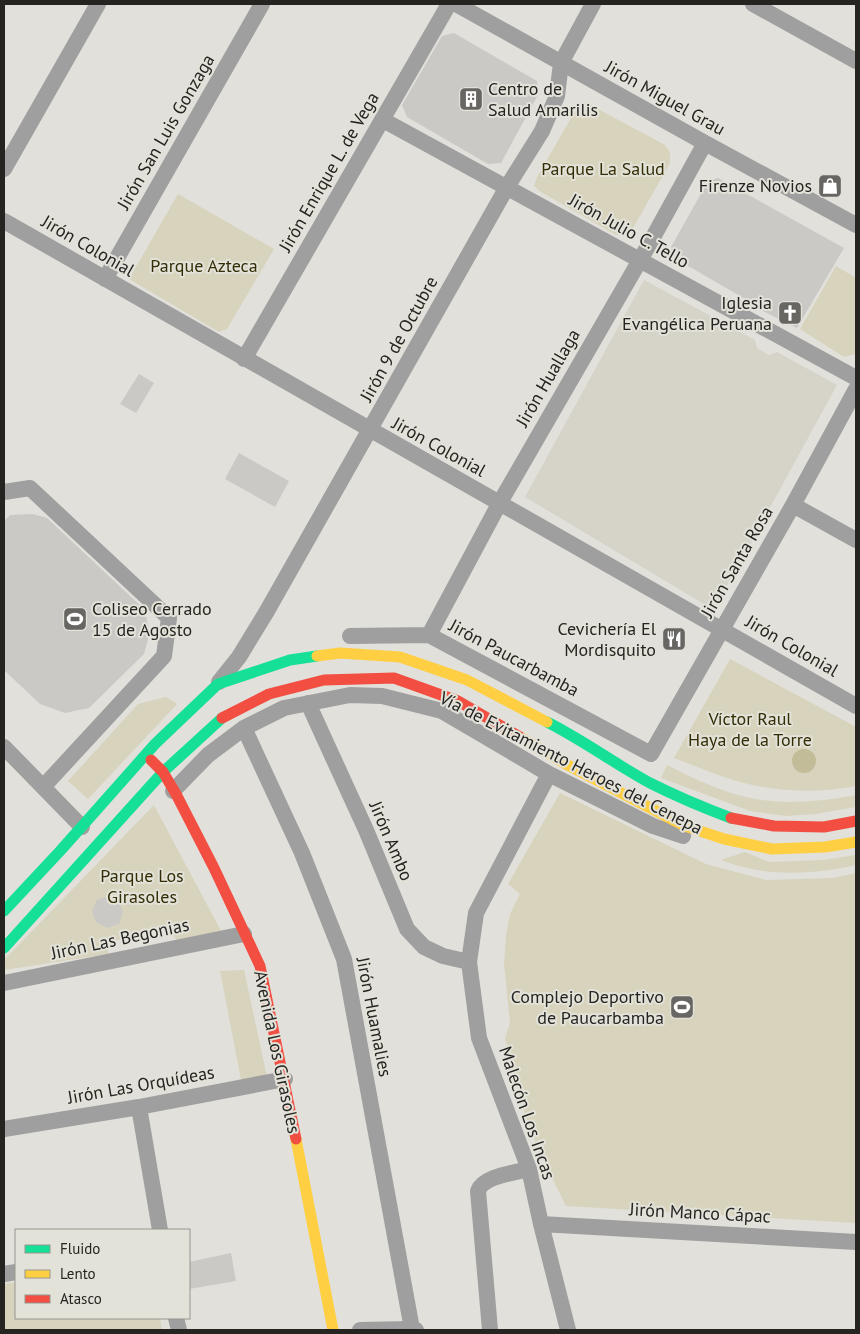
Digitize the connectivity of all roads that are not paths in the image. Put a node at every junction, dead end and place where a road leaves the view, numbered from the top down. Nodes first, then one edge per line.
1 (98, 4) edge
2 (262, 4) edge
3 (449, 4) edge
4 (456, 4) edge
5 (593, 4) edge
6 (753, 4) edge
7 (856, 61) edge
8 (561, 63) junction
9 (383, 120) junction
10 (705, 143) junction
11 (4, 169) edge
12 (507, 187) junction
13 (4, 221) edge
14 (856, 225) edge
15 (639, 260) junction
16 (105, 279) junction
17 (244, 359) junction
18 (856, 378) edge
19 (856, 389) edge
20 (370, 431) junction
21 (4, 492) edge
22 (500, 504) junction
23 (793, 504) junction
24 (856, 540) edge
25 (721, 629) junction
26 (428, 634) junction
27 (350, 636) dead end
28 (218, 684) junction
29 (308, 703) junction
30 (856, 706) edge
31 (244, 728) junction
32 (4, 747) edge
33 (651, 754) joint
34 (146, 755) junction
35 (163, 772) junction
36 (549, 774) junction
37 (43, 787) junction
38 (173, 791) junction
39 (856, 821) edge
40 (82, 826) junction
41 (856, 842) edge
42 (746, 844) junction
43 (4, 911) edge
44 (4, 916) edge
45 (19, 932) junction
46 (244, 934) junction
47 (4, 948) edge
48 (470, 962) junction
49 (4, 983) edge
50 (285, 1079) junction
51 (140, 1106) junction
52 (4, 1129) edge
53 (529, 1169) junction
54 (541, 1224) junction
55 (160, 1229) edge
56 (856, 1242) edge
57 (334, 1330) edge
58 (360, 1330) edge
59 (414, 1330) edge
60 (490, 1330) edge
61 (568, 1330) edge

1 - 11 street
2 - 16 street, Jirón San Luis Gonzaga
3 - 9 street, Jirón Enrique L. de Vega
4 - 8 street, Jirón Miguel Grau
5 - 8 street, Jirón 9 de Octubre
6 - 7 street
8 - 10 street, Jirón Miguel Grau
8 - 12 street, Jirón 9 de Octubre
9 - 12 street, Jirón Julio C. Tello
9 - 17 street, Jirón Enrique L. de Vega
10 - 14 street, Jirón Miguel Grau
10 - 15 street, Jirón Huallaga
12 - 15 street, Jirón Julio C. Tello
12 - 20 street, Jirón 9 de Octubre
13 - 16 street, Jirón Colonial
15 - 18 street, Jirón Julio C. Tello
15 - 22 street, Jirón Huallaga
16 - 17 street, Jirón Colonial
17 - 20 street, Jirón Colonial
19 - 23 street, Jirón Santa Rosa
20 - 22 street, Jirón Colonial
20 - 28 street, Jirón 9 de Octubre
21 - 37 street
22 - 25 street, Jirón Colonial
22 - 26 street, Jirón Huallaga
23 - 24 street
23 - 25 street, Jirón Santa Rosa
25 - 30 street, Jirón Colonial
25 - 33 street, Jirón Santa Rosa
26 - 27 street, Jirón Paucarbamba
26 - 33 street, Jirón Paucarbamba
28 - 34 main road, Vía de Evitamiento Heroes del Cenepa
28 - 39 main road, Vía de Evitamiento Heroes del Cenepa
29 - 31 street
29 - 36 street
29 - 48 street, Jirón Ambo
31 - 38 street
31 - 59 street, Jirón Huamalies
32 - 37 street
34 - 35 main road, Avenida Los Girasoles
34 - 40 main road, Vía de Evitamiento Heroes del Cenepa
35 - 38 main road, Avenida Los Girasoles
35 - 42 main road, Vía de Evitamiento Heroes del Cenepa
35 - 45 main road, Vía de Evitamiento Heroes del Cenepa
36 - 42 street
36 - 48 street, Malecón Los Incas
37 - 40 street
38 - 46 main road, Avenida Los Girasoles
40 - 43 main road, Vía de Evitamiento Heroes del Cenepa
41 - 42 main road, Vía de Evitamiento Heroes del Cenepa
44 - 45 street
45 - 47 main road, Vía de Evitamiento Heroes del Cenepa
46 - 49 street, Jirón Las Begonias
46 - 50 main road, Avenida Los Girasoles
48 - 53 street, Malecón Los Incas
50 - 51 street, Jirón Las Orquídeas
50 - 57 main road, Avenida Los Girasoles
51 - 52 street, Jirón Las Orquídeas
51 - 55 street
53 - 54 street, Malecón Los Incas
53 - 60 street
54 - 56 street, Jirón Manco Cápac
54 - 61 street, Malecón Los Incas
58 - 59 street

